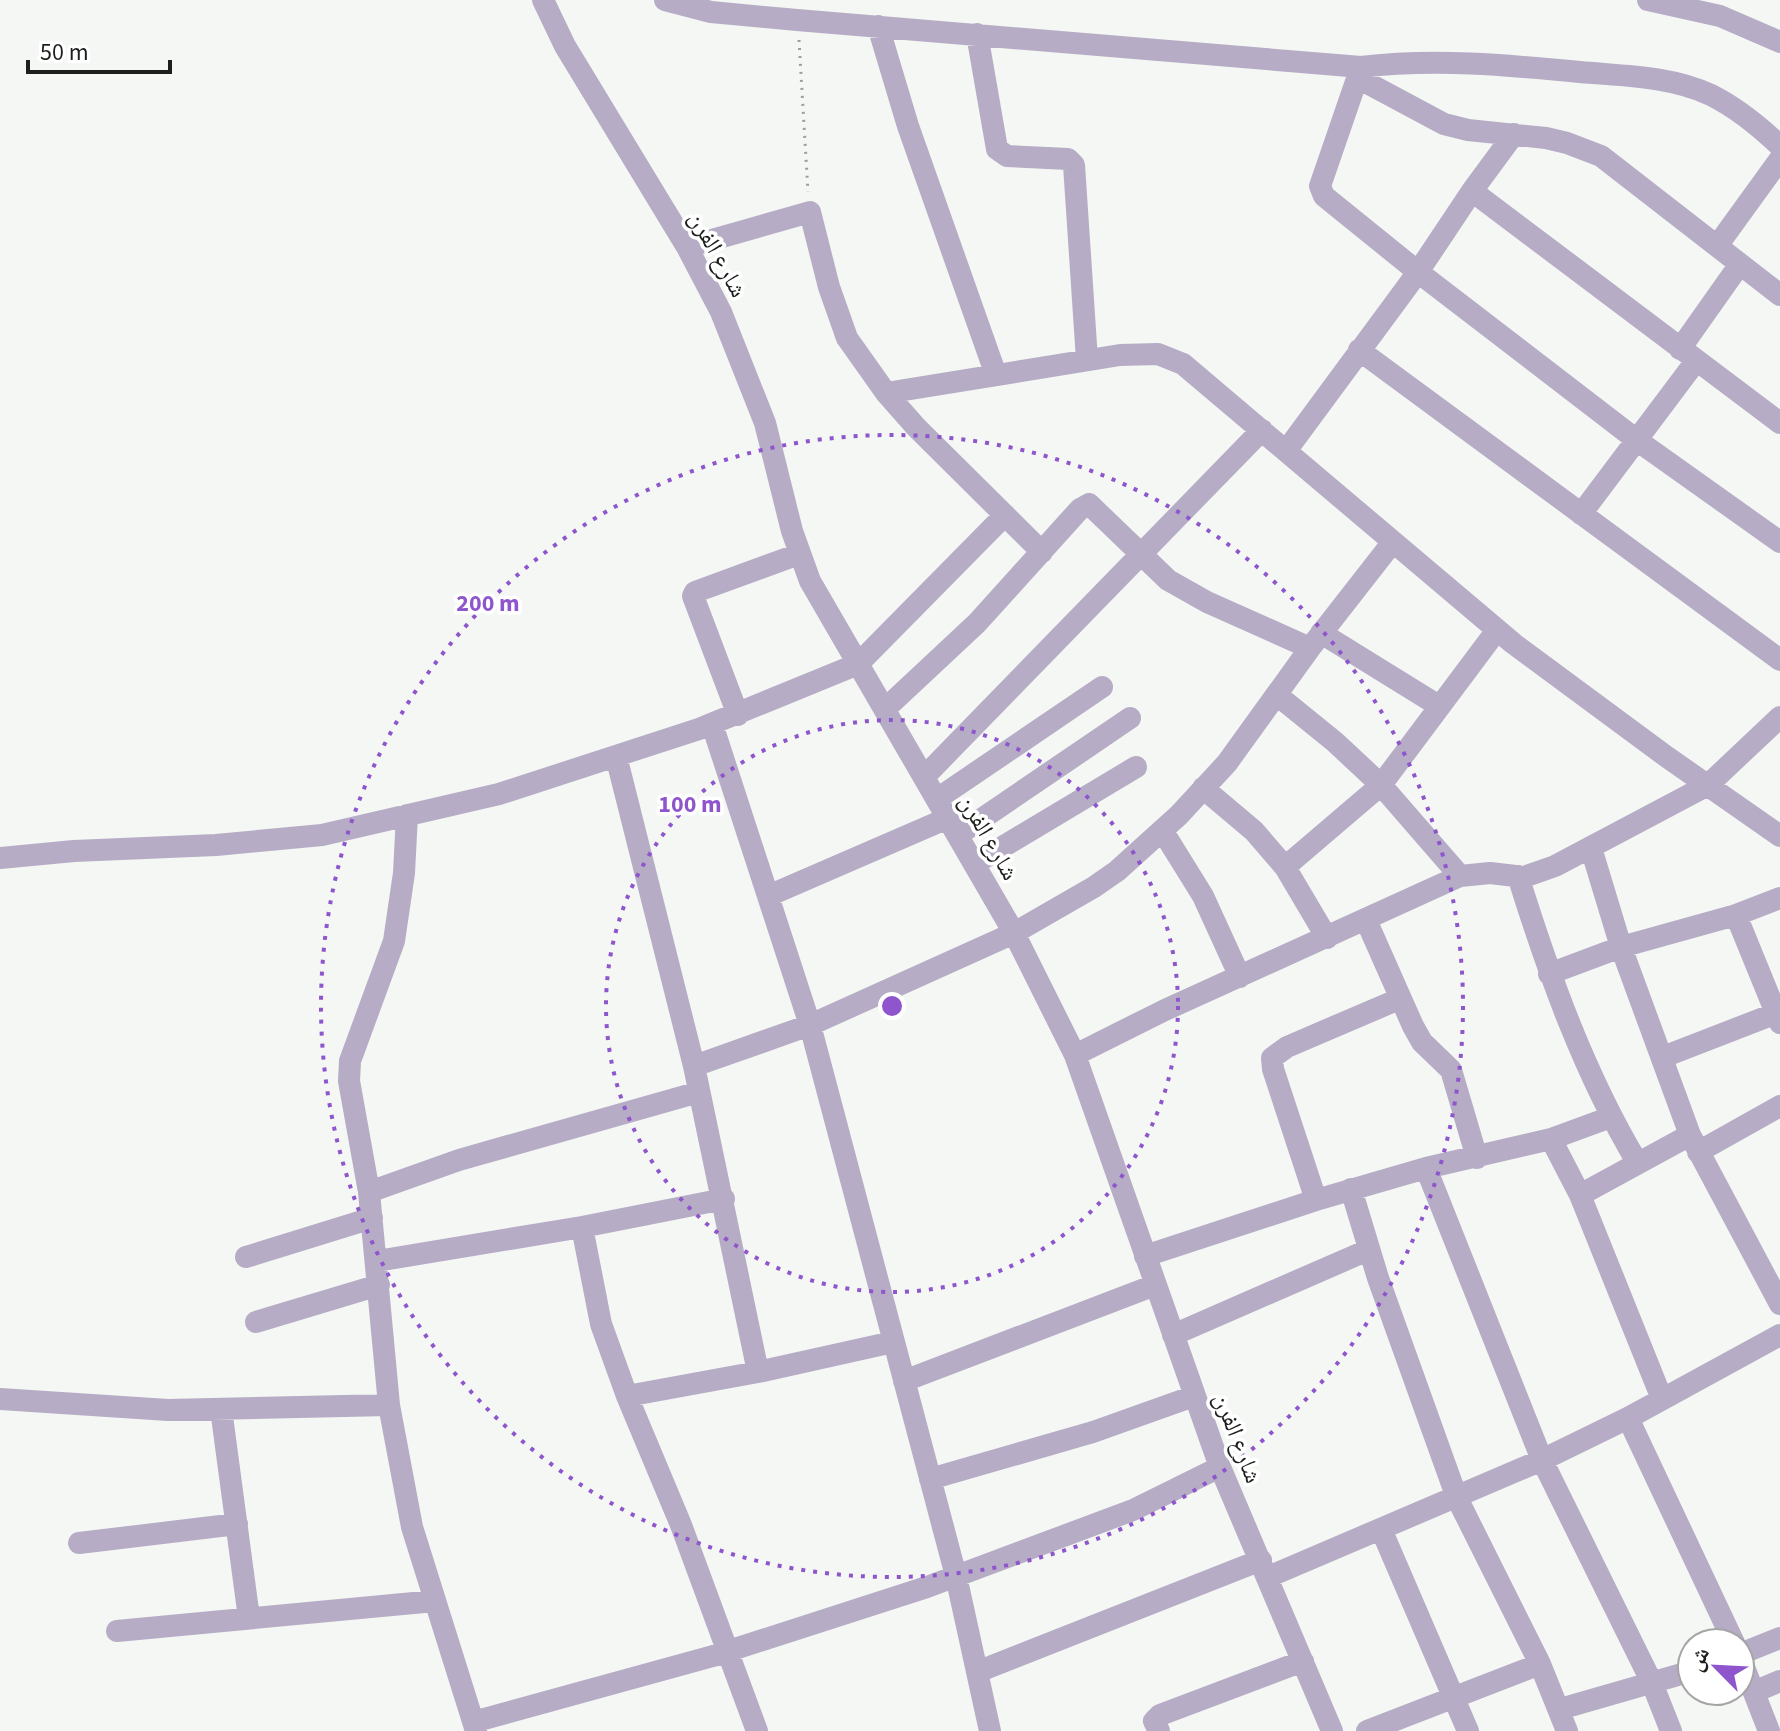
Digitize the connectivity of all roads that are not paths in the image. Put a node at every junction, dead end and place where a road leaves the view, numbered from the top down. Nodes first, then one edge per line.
1 (543, 0) edge
2 (665, 0) edge
3 (1648, 0) edge
4 (878, 26) junction
5 (977, 34) junction
6 (1780, 42) edge
7 (1360, 73) junction
8 (1514, 134) junction
9 (1780, 146) edge
10 (1780, 159) edge
11 (1472, 191) junction
12 (1717, 246) junction
13 (687, 247) junction
14 (1740, 264) junction
15 (1418, 272) junction
16 (1780, 295) edge
17 (1359, 350) junction
18 (1688, 355) junction
19 (1087, 360) junction
20 (996, 375) junction
21 (886, 393) junction
22 (1780, 423) edge
23 (1262, 430) junction
24 (1638, 441) junction
25 (1286, 451) junction
26 (1581, 514) junction
27 (1005, 515) junction
28 (1780, 542) edge
29 (1392, 543) junction
30 (1042, 552) junction
31 (799, 554) junction
32 (1143, 554) junction
33 (1497, 630) junction
34 (1316, 641) junction
35 (1780, 660) edge
36 (858, 664) junction
37 (1102, 687) dead end
38 (1277, 695) junction
39 (1439, 706) junction
40 (885, 709) junction
41 (738, 715) junction
42 (1780, 717) edge
43 (1130, 718) dead end
44 (712, 724) junction
45 (616, 756) junction
46 (1136, 767) dead end
47 (924, 777) junction
48 (1381, 785) junction
49 (1708, 785) junction
50 (1203, 788) junction
51 (407, 815) junction
52 (947, 817) junction
53 (1162, 830) junction
54 (1780, 836) edge
55 (1591, 848) junction
56 (0, 858) edge
57 (974, 864) junction
58 (1285, 867) junction
59 (1460, 876) junction
60 (1518, 876) junction
61 (768, 896) junction
62 (1780, 898) edge
63 (1736, 915) junction
64 (1366, 920) junction
65 (1014, 933) junction
66 (1327, 938) junction
67 (1621, 947) junction
68 (1549, 974) junction
69 (1240, 977) junction
70 (1399, 999) junction
71 (1777, 1018) edge
72 (810, 1025) junction
73 (1075, 1055) junction
74 (1663, 1057) junction
75 (694, 1066) junction
76 (699, 1092) junction
77 (1778, 1111) edge
78 (1611, 1117) junction
79 (1551, 1139) junction
80 (1694, 1143) junction
81 (1477, 1158) junction
82 (1637, 1162) junction
83 (1426, 1168) junction
84 (1351, 1189) junction
85 (369, 1192) junction
86 (1580, 1195) junction
87 (724, 1199) junction
88 (1316, 1200) junction
89 (372, 1218) junction
90 (582, 1227) junction
91 (1368, 1250) junction
92 (1145, 1256) junction
93 (246, 1257) dead end
94 (377, 1261) junction
95 (379, 1285) junction
96 (1155, 1285) junction
97 (1780, 1304) edge
98 (256, 1322) dead end
99 (1173, 1335) junction
100 (1780, 1335) edge
101 (893, 1342) junction
102 (758, 1372) junction
103 (904, 1381) junction
104 (627, 1396) junction
105 (1194, 1396) junction
106 (0, 1399) edge
107 (1662, 1399) junction
108 (389, 1405) junction
109 (221, 1409) junction
110 (1628, 1418) junction
111 (1542, 1460) junction
112 (1220, 1467) junction
113 (930, 1479) junction
114 (1457, 1498) junction
115 (237, 1524) junction
116 (1381, 1529) junction
117 (79, 1543) dead end
118 (1264, 1569) junction
119 (956, 1576) junction
120 (435, 1601) junction
121 (249, 1618) junction
122 (1726, 1627) edge
123 (117, 1631) dead end
124 (1780, 1638) edge
125 (1756, 1648) edge
126 (728, 1651) junction
127 (1303, 1661) junction
128 (1540, 1664) junction
129 (977, 1672) junction
130 (1676, 1676) edge
131 (1780, 1681) edge
132 (1652, 1683) junction
133 (1756, 1691) edge
134 (1455, 1697) junction
135 (1756, 1697) edge
136 (1560, 1709) junction
137 (475, 1726) edge
138 (757, 1731) edge
139 (990, 1731) edge
140 (1159, 1731) edge
141 (1332, 1731) edge
142 (1367, 1731) edge
143 (1468, 1731) edge
144 (1567, 1731) edge
145 (1671, 1731) edge
146 (1769, 1731) edge

1 - 13 street, شارع الفرن
2 - 4 street
3 - 6 street
4 - 5 street
4 - 20 street
5 - 7 street
5 - 19 street
7 - 8 street
7 - 9 street
7 - 15 street
8 - 11 street
8 - 12 street
10 - 12 street
11 - 15 street
11 - 18 street
12 - 14 street
13 - 21 street
13 - 31 street, شارع الفرن
14 - 16 street
14 - 18 street
15 - 17 street
15 - 24 street
17 - 25 street
17 - 26 street
18 - 22 street
18 - 24 street
19 - 20 street
19 - 23 street
20 - 21 street
21 - 27 street
23 - 25 street
23 - 32 street
24 - 26 street
24 - 28 street
25 - 29 street
26 - 35 street
27 - 30 street
27 - 36 street
29 - 33 street
29 - 34 street
30 - 32 street
30 - 40 street
31 - 36 street, شارع الفرن
31 - 41 street
32 - 34 street
32 - 47 street
33 - 39 street
33 - 49 street
34 - 38 street
34 - 39 street
36 - 40 street, شارع الفرن
36 - 41 street
37 - 52 street
38 - 48 street
38 - 50 street
39 - 48 street
40 - 47 street, شارع الفرن
41 - 44 street
42 - 49 street
43 - 52 street
44 - 45 street
44 - 61 street
45 - 51 street
45 - 75 street
46 - 57 street
47 - 52 street, شارع الفرن
48 - 58 street
48 - 59 street
49 - 54 street
49 - 55 street
50 - 53 street
50 - 58 street
51 - 56 street
51 - 85 street
52 - 57 street, شارع الفرن
52 - 61 street
53 - 65 street
53 - 69 street
55 - 60 street
55 - 67 street
57 - 65 street, شارع الفرن
58 - 66 street
59 - 60 street
59 - 64 street
60 - 68 street
61 - 72 street
62 - 63 street
63 - 67 street
63 - 71 street
64 - 66 street
64 - 70 street
65 - 72 street
65 - 73 street, شارع الفرن
66 - 69 street
67 - 68 street
67 - 74 street
68 - 78 street
69 - 73 street
70 - 81 street
70 - 88 street
71 - 74 street
72 - 75 street
72 - 101 street
73 - 92 street, شارع الفرن
74 - 80 street
75 - 76 street
76 - 85 street
76 - 87 street
77 - 80 street
78 - 79 street
78 - 82 street
79 - 81 street
79 - 86 street
80 - 82 street
80 - 97 street
81 - 83 street
82 - 86 street
83 - 84 street
83 - 111 street
84 - 88 street
84 - 91 street
85 - 89 street
86 - 107 street
87 - 90 street
87 - 102 street
88 - 92 street
89 - 93 street
89 - 94 street
90 - 94 street
90 - 104 street
91 - 99 street
91 - 114 street
92 - 96 street, شارع الفرن
94 - 95 street
95 - 98 street
95 - 108 street
96 - 99 street, شارع الفرن
96 - 103 street
99 - 105 street, شارع الفرن
100 - 107 street
101 - 102 street
101 - 103 street
102 - 104 street
103 - 113 street
104 - 126 street
105 - 112 street, شارع الفرن
105 - 113 street
106 - 109 street
107 - 110 street
108 - 109 street
108 - 120 street
109 - 115 street
110 - 111 street
110 - 122 street
111 - 114 street
111 - 132 street
112 - 118 street, شارع الفرن
112 - 119 street
113 - 119 street
114 - 116 street
114 - 128 street
115 - 117 street
115 - 121 street
116 - 118 street
116 - 134 street
118 - 127 street, شارع الفرن
118 - 129 street
119 - 126 street
119 - 129 street
120 - 121 street
120 - 137 street
121 - 123 street
124 - 125 street
126 - 137 street
126 - 138 street
127 - 140 street
127 - 141 street, شارع الفرن
128 - 134 street
128 - 136 street
129 - 139 street
130 - 132 street
131 - 133 street
132 - 136 street
132 - 145 street
134 - 142 street
134 - 143 street
135 - 146 street
136 - 144 street

